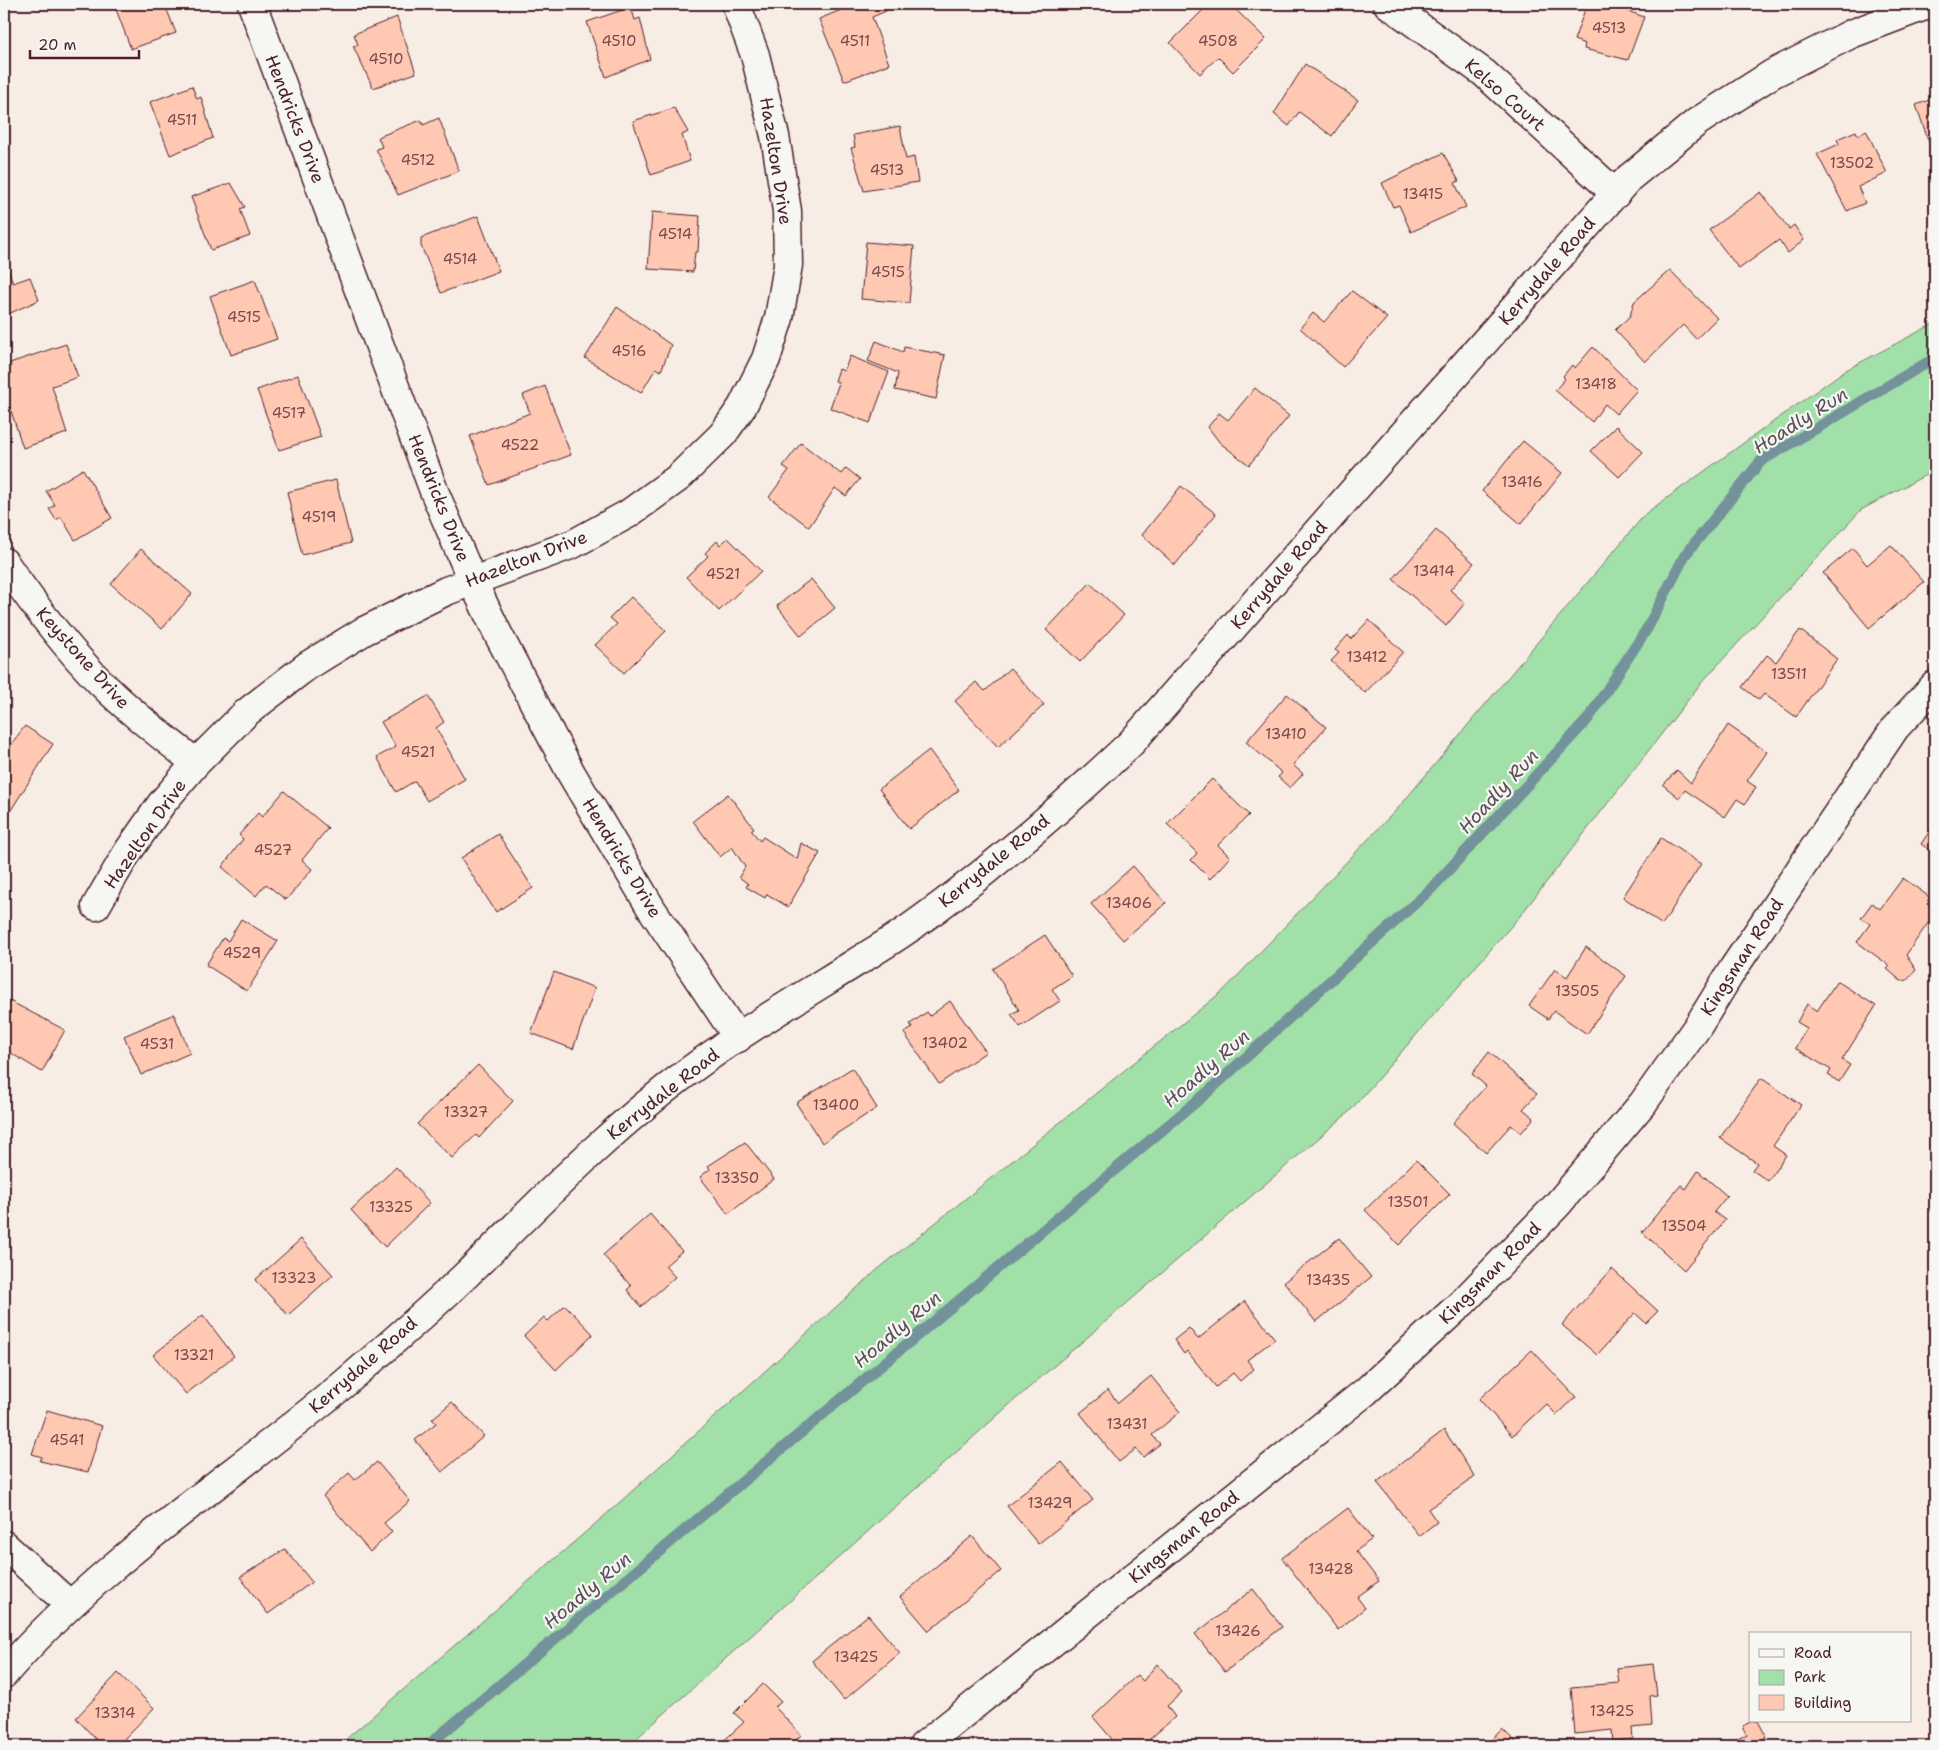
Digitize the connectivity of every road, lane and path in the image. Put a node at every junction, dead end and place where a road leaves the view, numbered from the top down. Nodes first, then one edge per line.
1 (252, 4) edge
2 (736, 4) edge
3 (1388, 4) edge
4 (1930, 4) edge
5 (1616, 194) junction
6 (4, 562) edge
7 (472, 580) junction
8 (1935, 685) edge
9 (196, 763) junction
10 (96, 906) dead end
11 (738, 1038) junction
12 (4, 1545) edge
13 (70, 1605) junction
14 (4, 1674) edge
15 (923, 1746) edge

1 - 7 street, Hendricks Drive
2 - 7 street, Hazelton Drive
3 - 5 street, Kelso Court
4 - 5 street, Kerrydale Road
5 - 11 street, Kerrydale Road
6 - 9 street, Keystone Drive
7 - 9 street, Hazelton Drive
7 - 11 street, Hendricks Drive
8 - 15 street, Kingsman Road
9 - 10 street, Hazelton Drive
11 - 13 street, Kerrydale Road
12 - 13 street
13 - 14 street, Kerrydale Road

